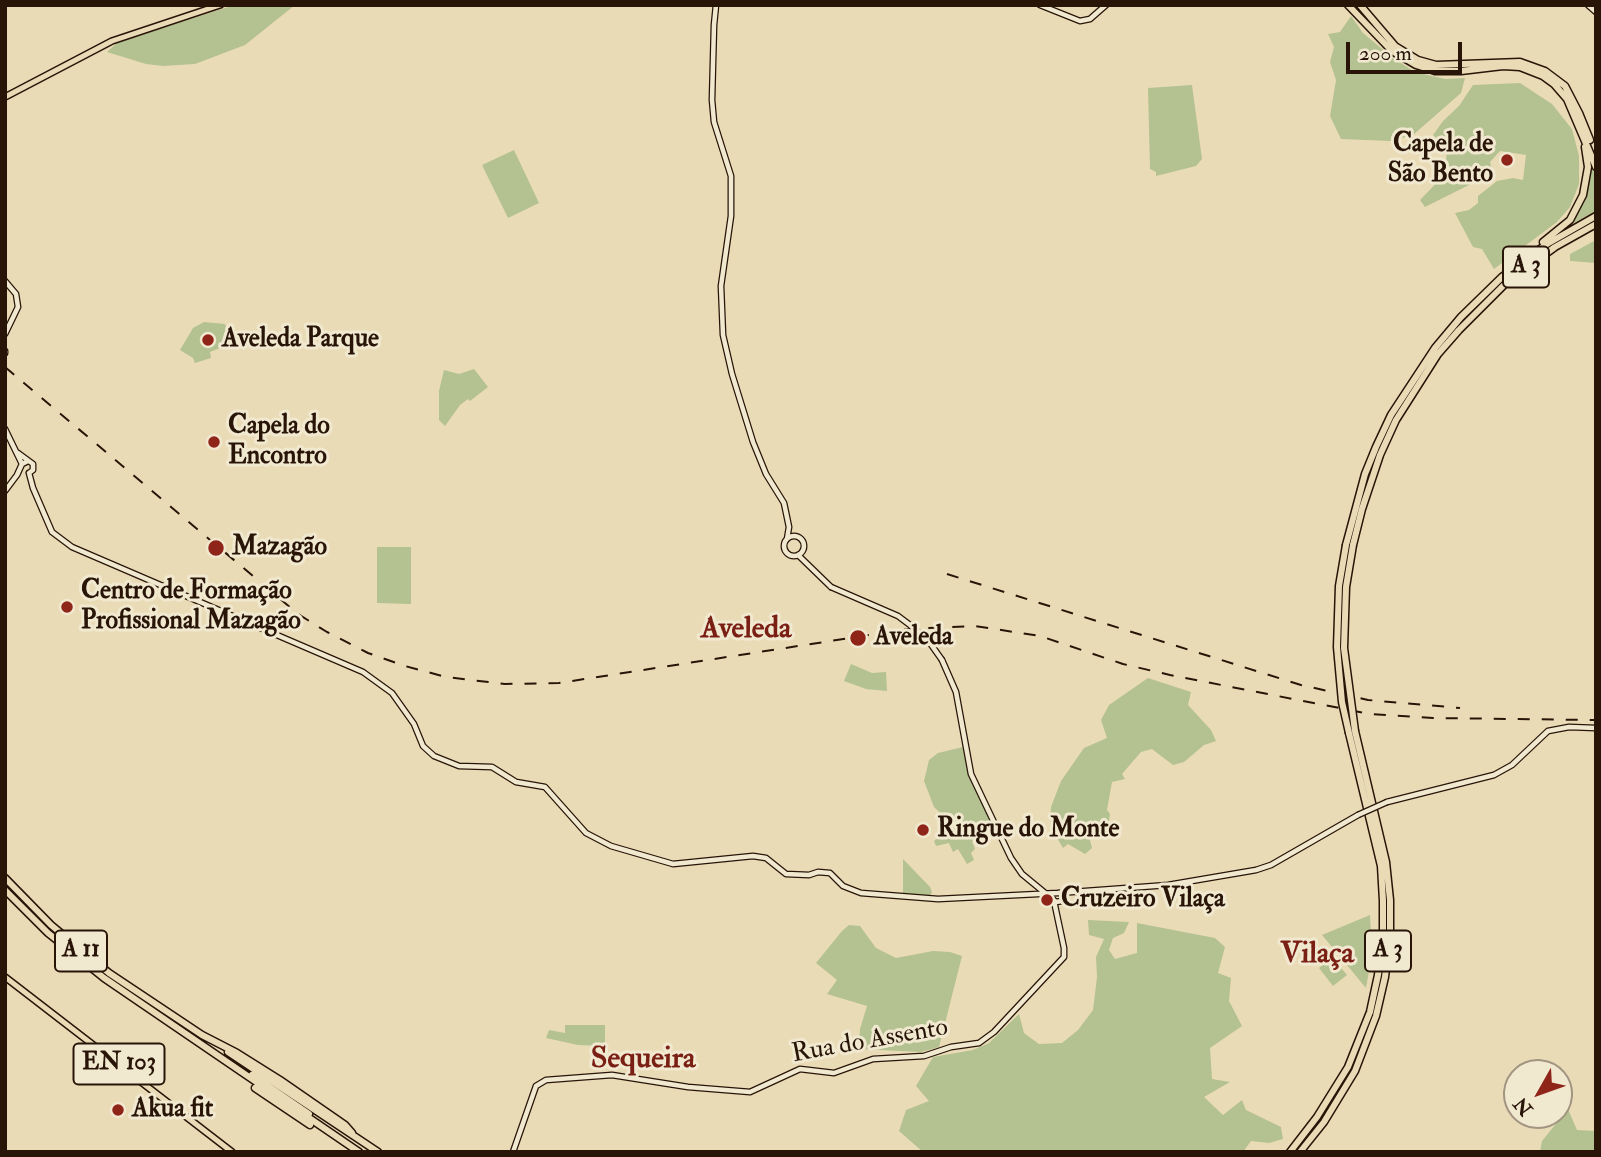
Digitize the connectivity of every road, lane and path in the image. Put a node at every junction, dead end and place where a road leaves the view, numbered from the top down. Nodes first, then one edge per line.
1 (220, 5) edge
2 (716, 5) edge
3 (1040, 5) edge
4 (1106, 5) edge
5 (1348, 5) edge
6 (1360, 5) edge
7 (1588, 5) edge
8 (1596, 12) edge
9 (5, 97) edge
10 (1582, 128) junction
11 (1596, 142) edge
12 (1596, 156) edge
13 (1596, 167) edge
14 (1596, 216) edge
15 (1596, 224) edge
16 (1519, 264) junction
17 (5, 281) edge
18 (5, 334) edge
19 (5, 429) edge
20 (24, 464) junction
21 (27, 473) junction
22 (17, 475) junction
23 (5, 491) edge
24 (789, 527) junction
25 (797, 537) junction
26 (788, 539) junction
27 (1350, 545) junction
28 (800, 553) junction
29 (1596, 728) edge
30 (1352, 732) junction
31 (5, 877) edge
32 (5, 890) edge
33 (1079, 892) junction
34 (1044, 893) junction
35 (1058, 893) junction
36 (1054, 900) junction
37 (1062, 901) junction
38 (1058, 919) junction
39 (5, 977) edge
40 (232, 1152) edge
41 (359, 1152) edge
42 (378, 1152) edge
43 (513, 1152) edge
44 (1290, 1152) edge
45 (1300, 1152) edge

1 - 9 main road
2 - 24 street
3 - 4 street
5 - 10 highway
6 - 10 highway
7 - 8 street
10 - 11 highway
10 - 12 highway
10 - 13 highway
10 - 16 highway
14 - 16 highway, A 3
15 - 27 highway, A 3
16 - 27 highway, A 3
17 - 18 street
19 - 20 street
20 - 21 street
20 - 21 street
20 - 22 street
21 - 22 street
21 - 34 street
22 - 23 street
24 - 25 street
24 - 26 street
25 - 26 street
25 - 28 street
26 - 28 street
27 - 30 highway, A 3, bridge
28 - 34 street, bridge
29 - 33 street, bridge
30 - 44 highway, A 3
30 - 45 highway, A 3
31 - 42 highway, A 11
32 - 41 highway, A 11
33 - 35 street
33 - 37 street
34 - 35 street
34 - 36 street
35 - 36 street
35 - 37 street
36 - 37 street
36 - 38 street, Rua do Assento
37 - 38 street, Rua do Assento
38 - 43 street, Rua do Assento
39 - 40 main road, EN 103

